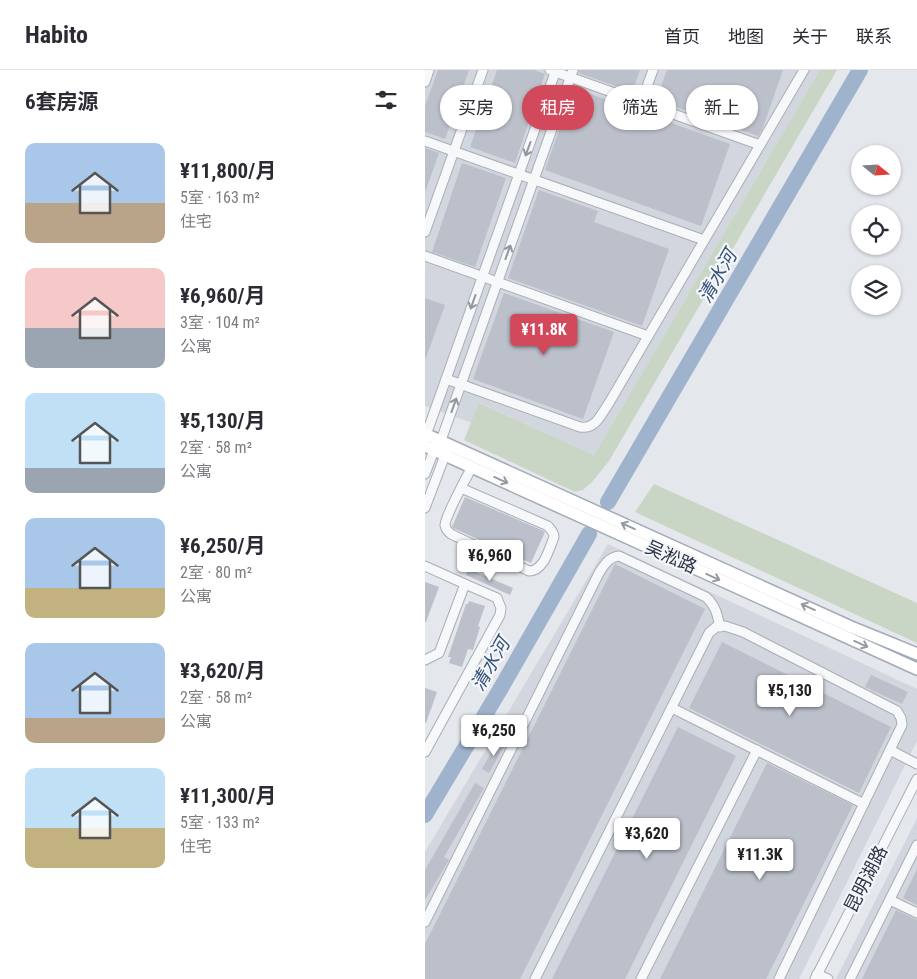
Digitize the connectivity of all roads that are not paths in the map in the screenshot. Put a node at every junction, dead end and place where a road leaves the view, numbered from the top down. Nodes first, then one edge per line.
1 (429, 70) edge
2 (483, 70) edge
3 (653, 70) edge
4 (804, 70) edge
5 (554, 71) edge
6 (571, 74) edge
7 (425, 82) edge
8 (648, 85) edge
9 (604, 88) edge
10 (676, 116) edge
11 (425, 141) edge
12 (760, 146) junction
13 (454, 151) junction
14 (519, 174) junction
15 (534, 179) junction
16 (425, 232) edge
17 (704, 240) junction
18 (425, 256) edge
19 (482, 277) junction
20 (497, 282) junction
21 (648, 336) junction
22 (446, 379) junction
23 (461, 384) junction
24 (434, 444) edge
25 (472, 466) junction
26 (425, 474) edge
27 (461, 488) junction
28 (425, 508) edge
29 (425, 566) edge
30 (465, 584) junction
31 (720, 627) junction
32 (917, 654) edge
33 (425, 660) edge
34 (917, 669) edge
35 (671, 708) junction
36 (757, 750) junction
37 (890, 750) junction
38 (425, 752) edge
39 (917, 764) edge
40 (917, 779) edge
41 (864, 804) junction
42 (917, 844) edge
43 (890, 900) junction
44 (917, 913) edge
45 (425, 922) edge
46 (816, 976) edge
47 (535, 979) edge
48 (641, 979) edge
49 (779, 979) edge
50 (827, 979) edge
51 (850, 979) edge

1 - 7 street
2 - 13 street
3 - 8 street
4 - 12 street
5 - 6 street
5 -> 14 street
6 - 9 street
6 - 15 street
10 - 12 street
11 - 13 street
12 - 17 street
13 - 14 street
13 - 16 street
14 - 15 street
14 - 19 street
15 - 17 street
20 -> 15 street
17 - 21 street
18 - 19 street
19 - 20 street
19 -> 22 street
20 - 21 street
20 - 23 street
21 - 23 street
22 - 23 street
22 - 24 street
24 -> 23 street
24 - 25 main road, 吴淞路
24 - 26 street
24 - 28 street
32 -> 24 main road, 吴淞路
25 - 27 street
25 -> 34 main road, 吴淞路
27 - 27 street
29 - 30 street
30 - 33 street
30 - 38 street
31 - 35 street
31 - 37 street
31 - 45 street
35 - 36 street
35 - 47 street
36 - 41 street
36 - 48 street
37 - 39 street
37 - 41 street
40 - 46 street, 昆明湖路
41 - 49 street
42 - 43 street
43 - 44 street
43 - 51 street
46 - 50 street

